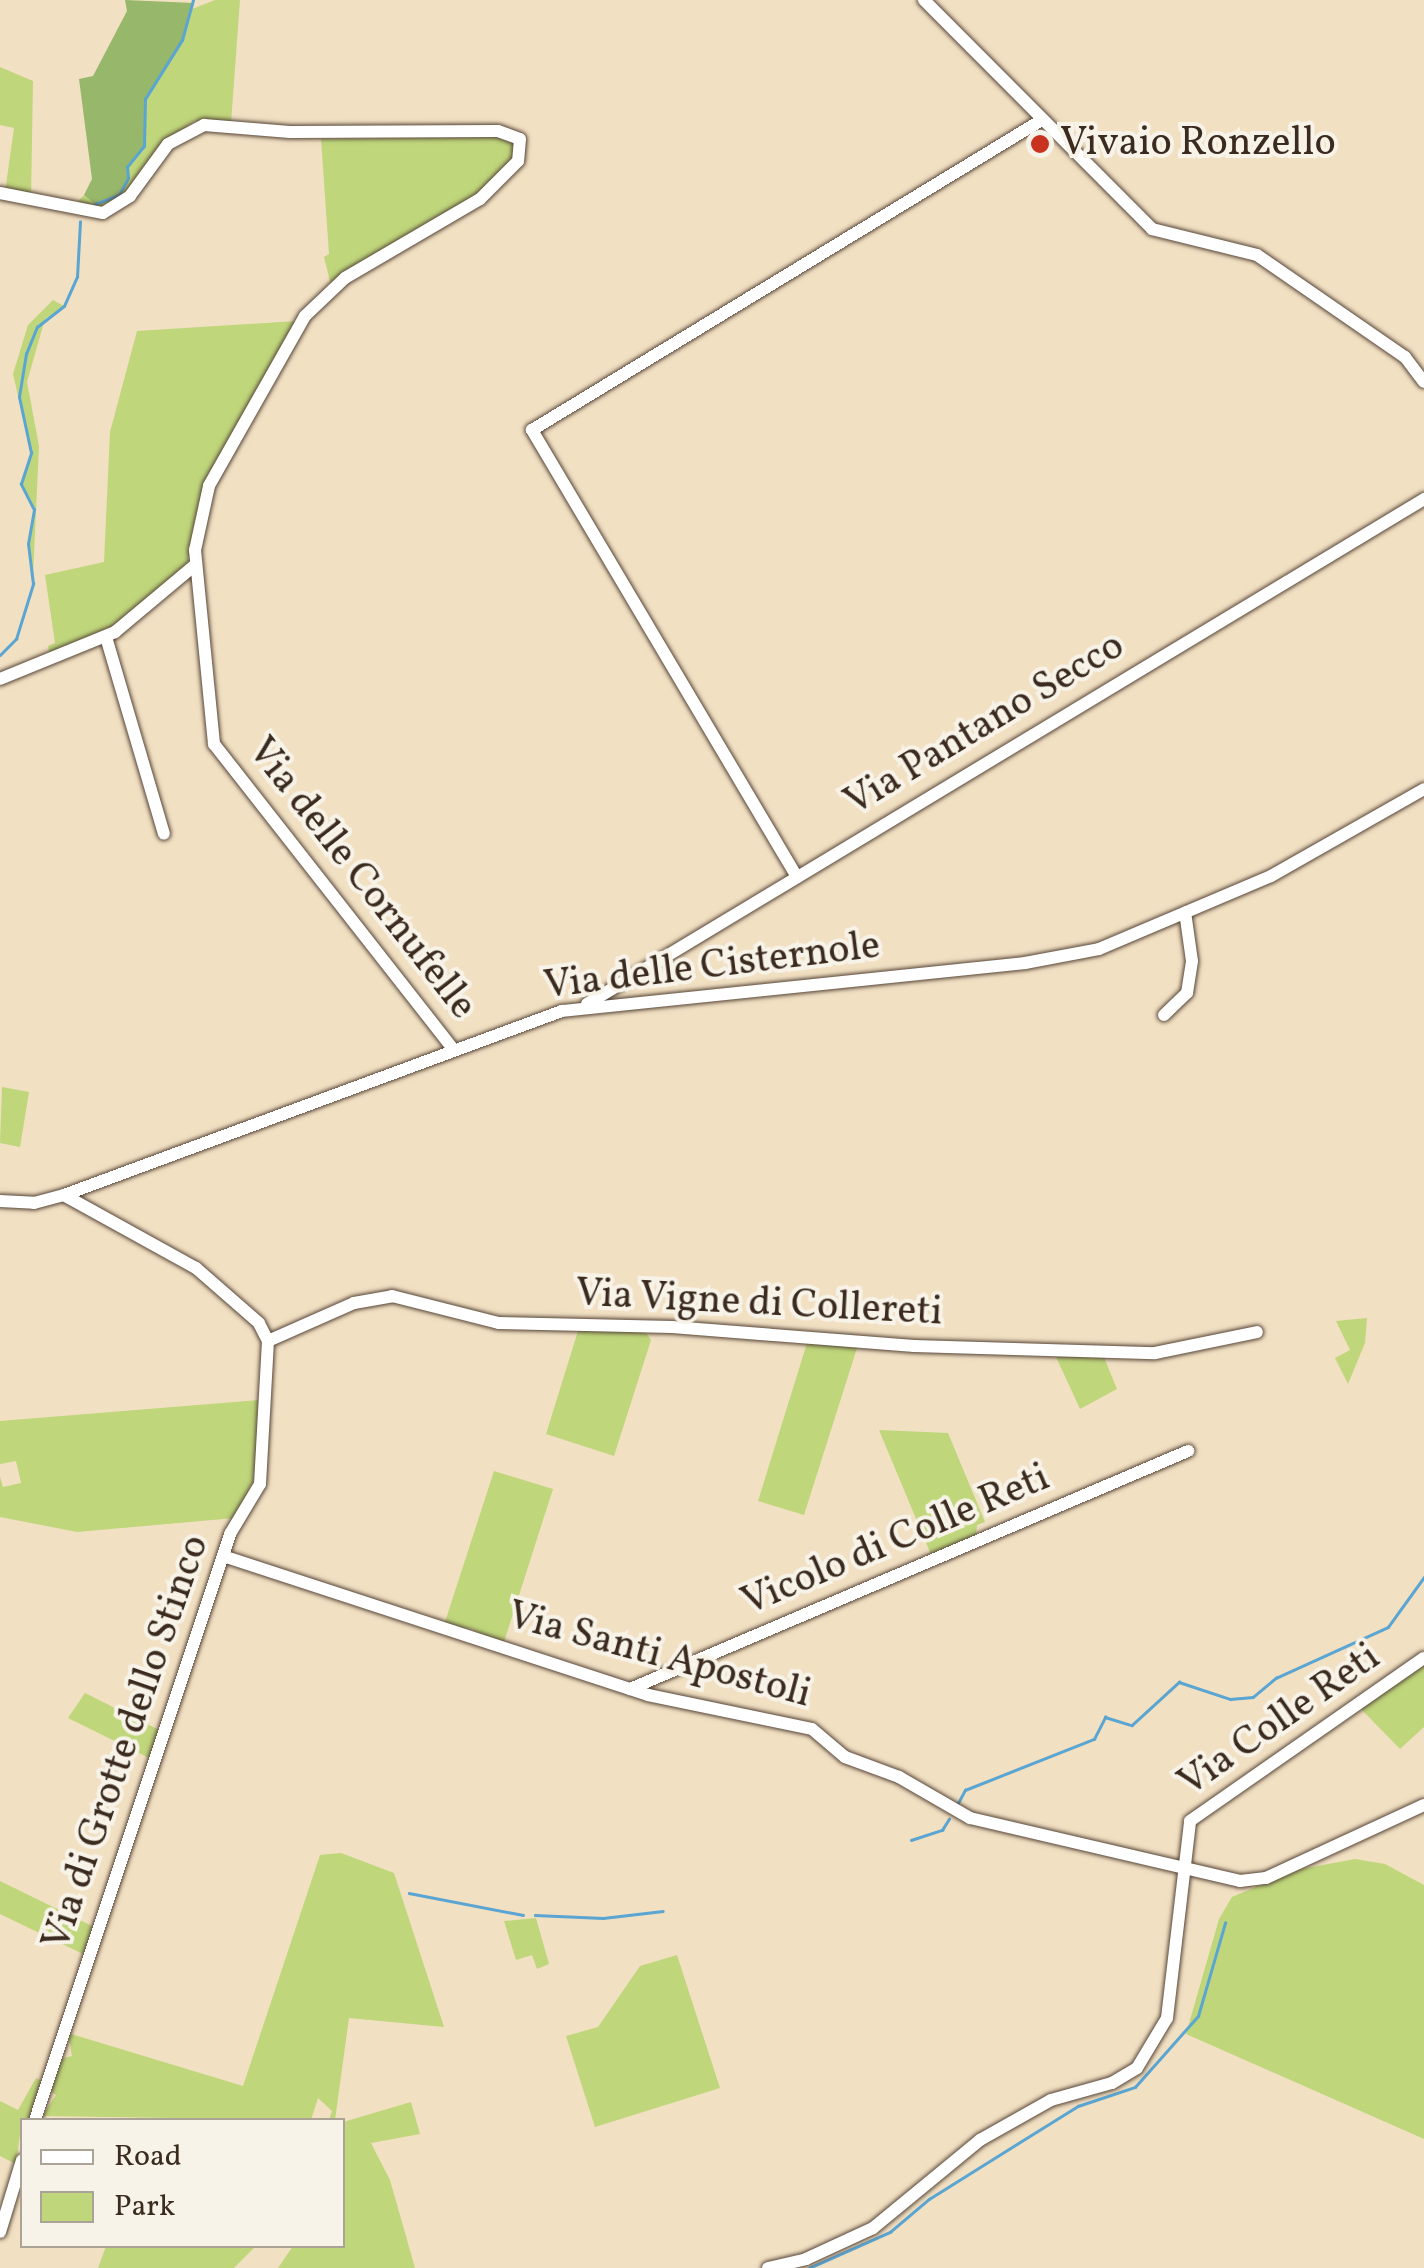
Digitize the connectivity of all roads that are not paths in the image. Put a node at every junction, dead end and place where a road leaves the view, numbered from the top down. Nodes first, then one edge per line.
1 (924, 0) edge
2 (1040, 122) junction
3 (0, 194) edge
4 (1424, 382) edge
5 (1424, 499) edge
6 (195, 566) junction
7 (106, 637) junction
8 (0, 679) edge
9 (1424, 789) edge
10 (164, 834) dead end
11 (798, 876) junction
12 (1185, 912) junction
13 (581, 1008) junction
14 (1164, 1015) dead end
15 (454, 1050) junction
16 (64, 1194) junction
17 (0, 1201) edge
18 (1256, 1332) dead end
19 (268, 1341) junction
20 (1188, 1452) dead end
21 (223, 1556) junction
22 (1424, 1658) edge
23 (630, 1689) junction
24 (1424, 1805) edge
25 (1182, 1864) junction
26 (36, 2118) edge
27 (20, 2167) edge
28 (0, 2232) edge
29 (768, 2268) edge

1 - 2 street
2 - 4 street
2 - 11 street
3 - 6 street, Via delle Cornufelle
5 - 11 street, Via Pantano Secco
6 - 7 street
6 - 15 street, Via delle Cornufelle
7 - 8 street
7 - 10 street
9 - 12 street, Via delle Cisternole
11 - 13 street, Via Pantano Secco
12 - 13 street, Via delle Cisternole
12 - 14 street
13 - 15 street, Via delle Cisternole
15 - 16 street, Via delle Cisternole
16 - 17 street, Via delle Cisternole
16 - 19 street
18 - 19 street, Via Vigne di Collereti
19 - 21 street, Via di Grotte dello Stinco
20 - 23 street, Vicolo di Colle Reti
21 - 23 street, Via Santi Apostoli
21 - 26 street, Via di Grotte dello Stinco
22 - 25 street, Via Colle Reti
23 - 25 street, Via Santi Apostoli
24 - 25 street, Via Santi Apostoli
25 - 29 street, Via Colle Reti
27 - 28 street

